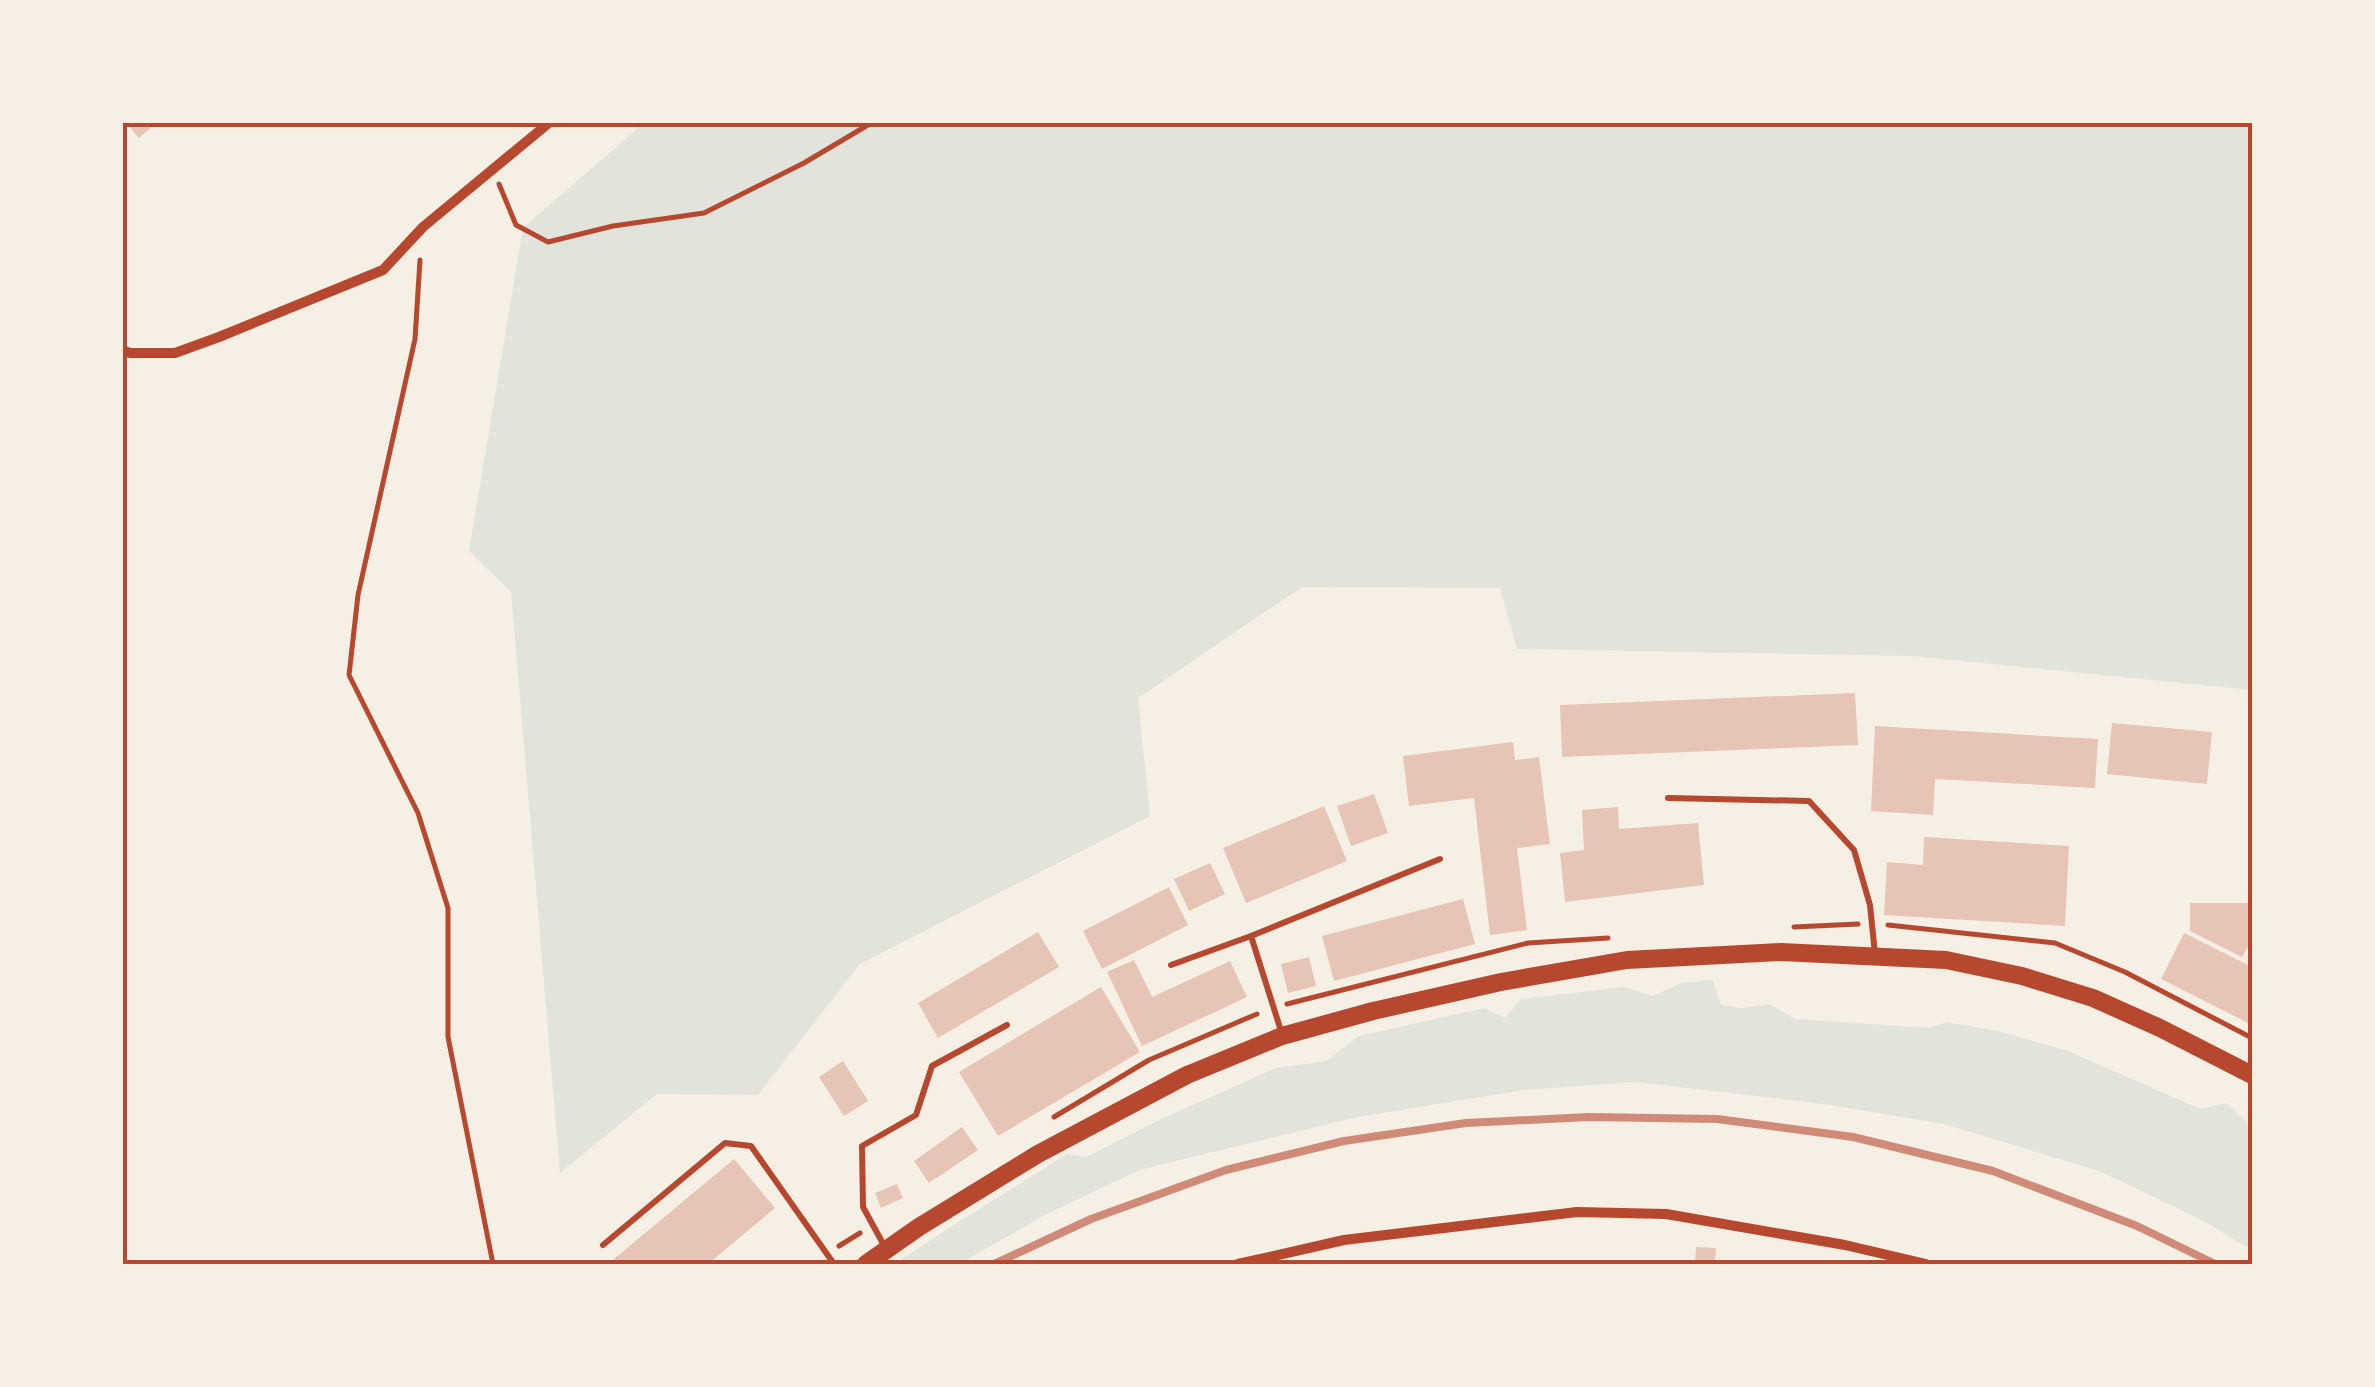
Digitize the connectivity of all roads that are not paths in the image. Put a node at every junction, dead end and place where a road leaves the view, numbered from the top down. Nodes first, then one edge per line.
1 (550, 122) edge
2 (122, 350) edge
3 (1668, 798) dead end
4 (1440, 859) dead end
5 (1250, 936) junction
6 (1875, 955) junction
7 (1171, 965) dead end
8 (1006, 1026) dead end
9 (1282, 1036) junction
10 (2252, 1075) edge
11 (603, 1245) dead end
12 (886, 1250) junction
13 (834, 1264) edge
14 (866, 1264) edge
15 (1238, 1264) edge
16 (1926, 1264) edge

1 - 2 street
3 - 6 lane
4 - 5 lane
5 - 7 lane
5 - 9 lane
6 - 9 main road
6 - 10 main road
8 - 12 lane
9 - 12 main road
11 - 13 lane
12 - 14 main road
15 - 16 street

